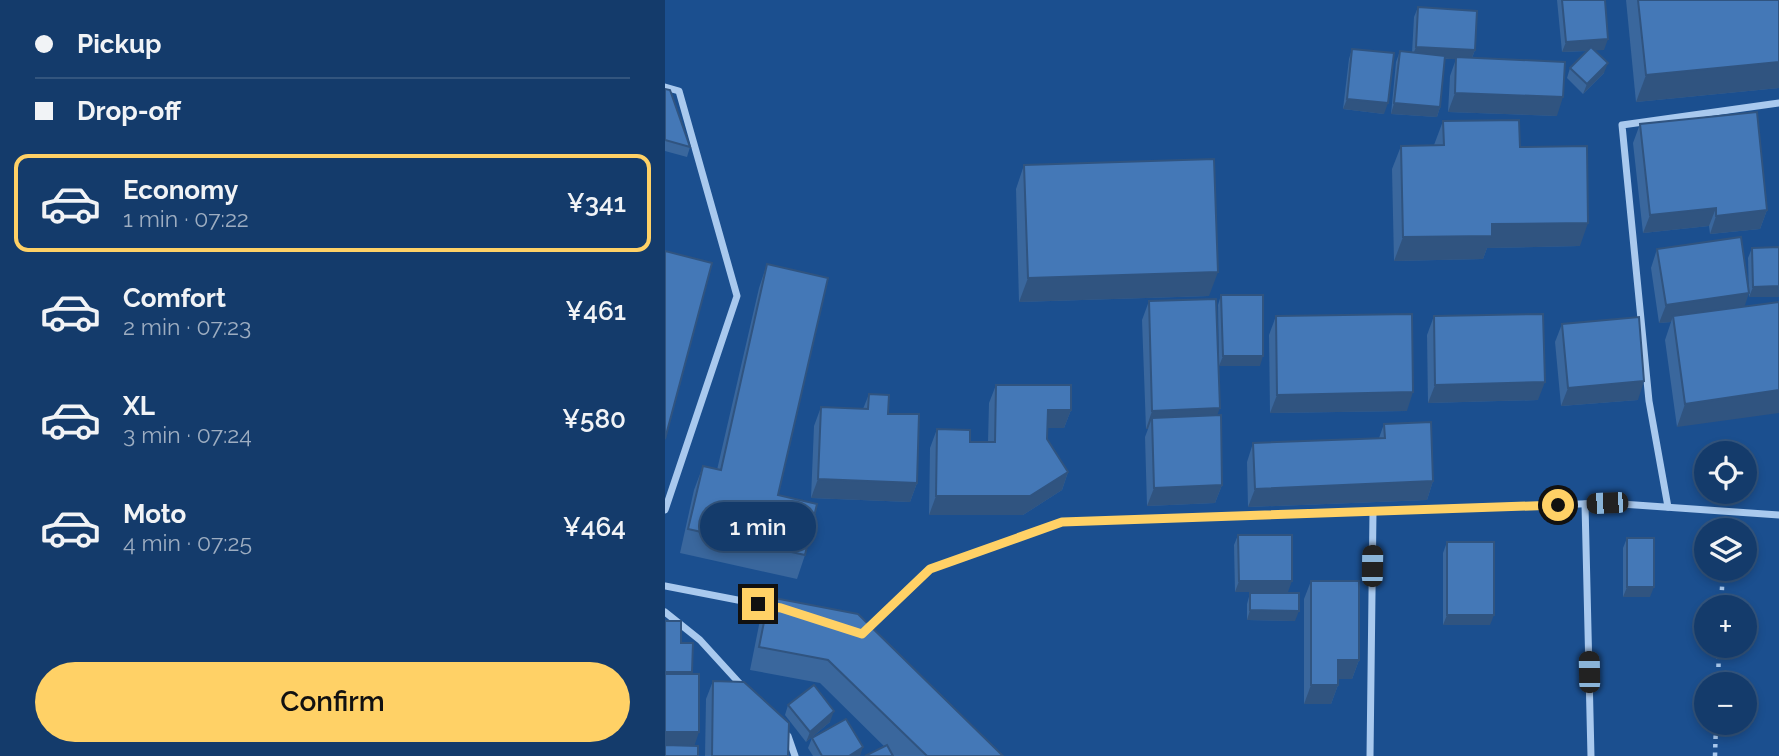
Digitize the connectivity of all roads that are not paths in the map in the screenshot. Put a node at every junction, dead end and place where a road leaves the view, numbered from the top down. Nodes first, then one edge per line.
1 (665, 87) edge
2 (1779, 103) edge
3 (1585, 504) junction
4 (1668, 507) junction
5 (665, 510) edge
6 (1373, 512) junction
7 (1779, 514) edge
8 (665, 586) edge
9 (781, 608) edge
10 (665, 612) edge
11 (850, 631) edge
12 (862, 634) junction
13 (871, 642) edge
14 (744, 688) edge
15 (779, 727) edge
16 (795, 756) edge
17 (1370, 756) edge
18 (1591, 756) edge

1 - 5 street
2 - 4 street
3 - 4 street
3 - 6 street
3 - 18 street
4 - 7 street
6 - 12 street
6 - 17 street
8 - 9 street
10 - 14 street
11 - 12 street
12 - 13 street
15 - 16 street

